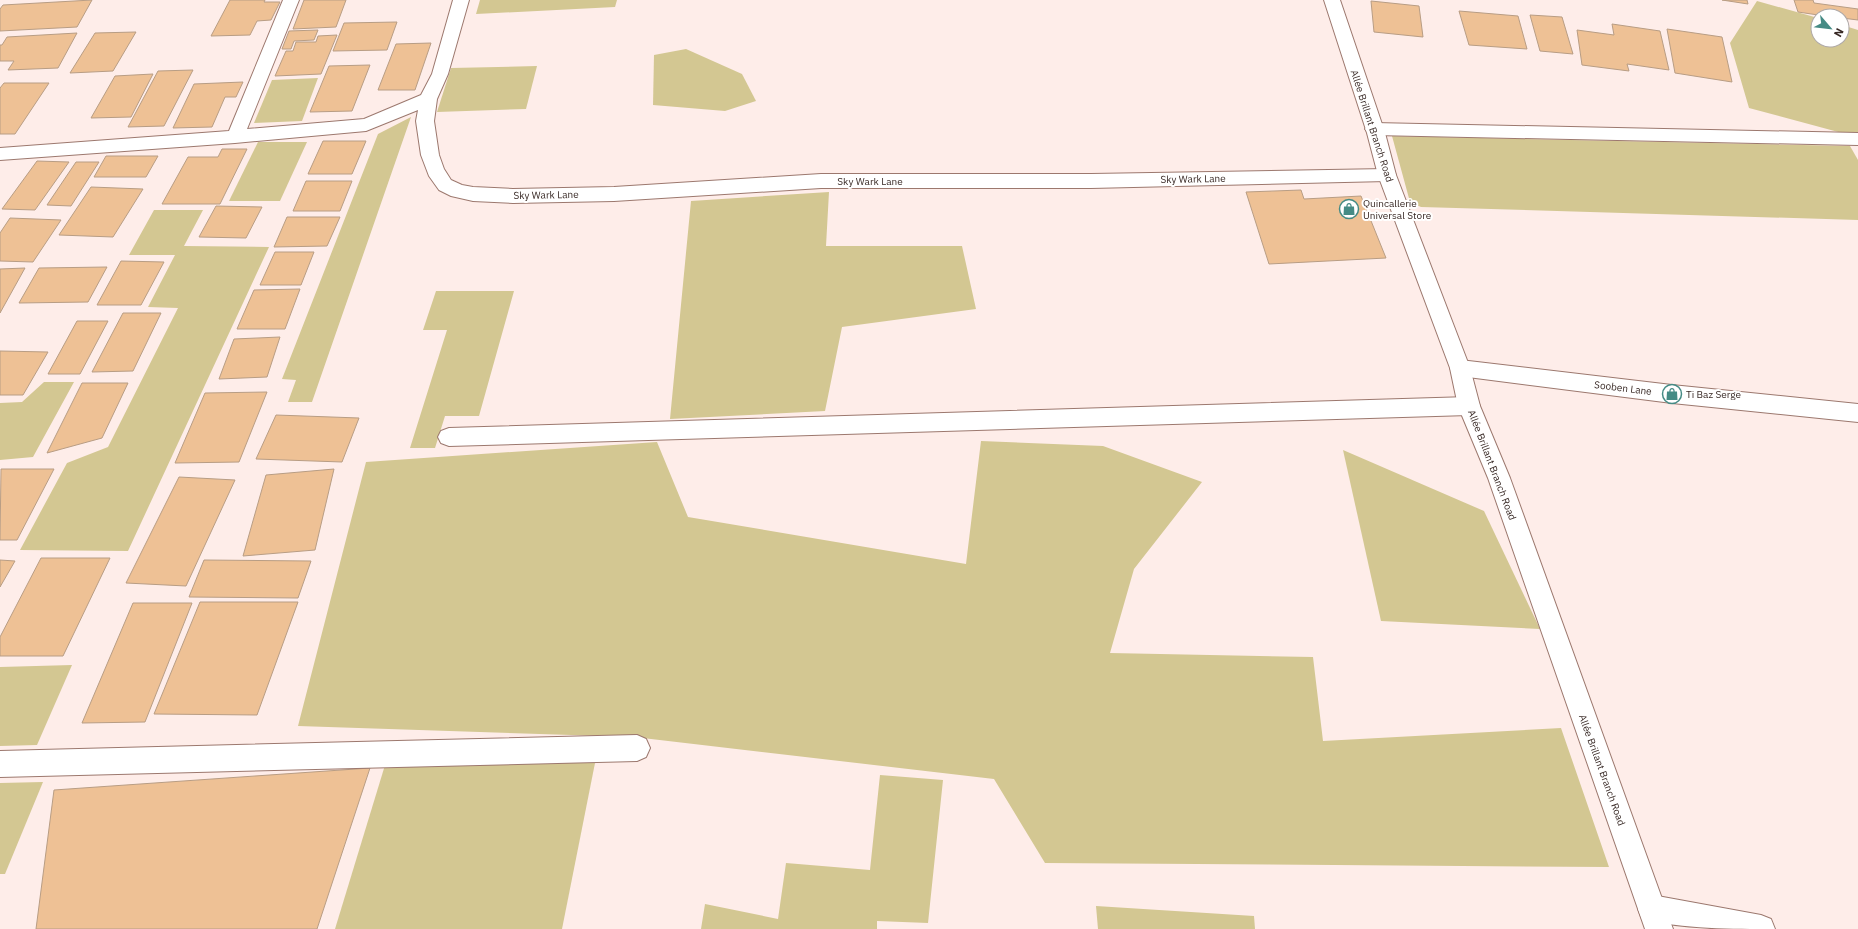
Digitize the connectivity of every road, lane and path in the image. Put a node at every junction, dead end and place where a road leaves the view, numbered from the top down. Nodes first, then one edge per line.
1 (291, 0) edge
2 (460, 0) edge
3 (1332, 0) edge
4 (428, 99) junction
5 (1374, 130) junction
6 (235, 137) junction
7 (1858, 139) edge
8 (0, 154) edge
9 (1387, 175) junction
10 (1460, 368) junction
11 (1469, 406) junction
12 (1858, 414) edge
13 (449, 437) dead end
14 (637, 748) dead end
15 (0, 764) edge
16 (1656, 919) edge
17 (1761, 929) edge

1 - 6 street
2 - 4 street, Sky Wark Lane
3 - 5 street, Allée Brillant Branch Road
4 - 6 street
4 - 9 street, Sky Wark Lane
5 - 7 street
5 - 9 street, Allée Brillant Branch Road
6 - 8 street
9 - 10 street, Allée Brillant Branch Road
10 - 11 street, Allée Brillant Branch Road
10 - 12 street, Sooben Lane
11 - 13 street
11 - 16 street, Allée Brillant Branch Road
14 - 15 street
16 - 17 street

